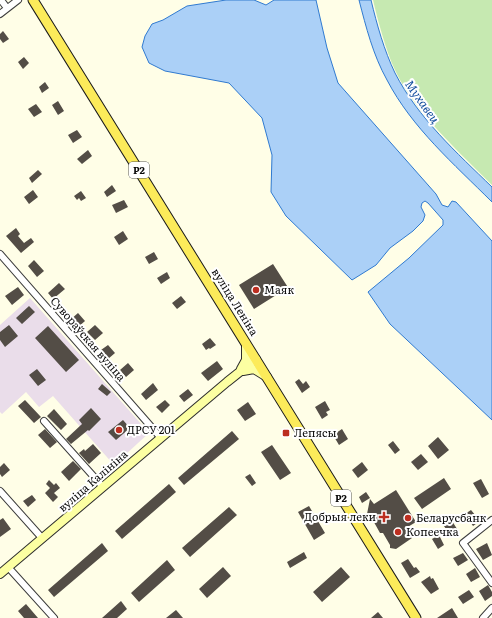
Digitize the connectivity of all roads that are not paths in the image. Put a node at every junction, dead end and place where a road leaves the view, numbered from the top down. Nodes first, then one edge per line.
1 (1, 0) edge
2 (18, 0) edge
3 (33, 0) edge
4 (7, 8) junction
5 (0, 14) edge
6 (1, 256) edge
7 (244, 340) junction
8 (256, 359) junction
9 (236, 374) junction
10 (267, 377) junction
11 (44, 421) dead end
12 (161, 438) junction
13 (103, 487) junction
14 (0, 491) edge
15 (492, 520) edge
16 (42, 538) junction
17 (8, 567) junction
18 (0, 574) edge
19 (492, 582) edge
20 (492, 608) edge
21 (54, 618) edge
22 (416, 618) edge
23 (482, 618) edge

1 - 4 street
2 - 4 street
3 - 7 main road, вуліца Леніна / Р2
4 - 5 street
6 - 12 street, Сувораўская вуліца
7 - 8 main road, вуліца Леніна / Р2
7 - 9 street
8 - 9 street, вуліца Калініна
8 - 10 main road, вуліца Леніна / Р2
9 - 10 street
9 - 12 street, вуліца Калініна
10 - 22 main road, вуліца Леніна / Р2
11 - 13 street
12 - 13 street, вуліца Калініна
13 - 16 street, вуліца Калініна
14 - 16 street
15 - 19 street
16 - 17 street, вуліца Калініна
17 - 18 street, вуліца Калініна
17 - 21 street
20 - 23 street

